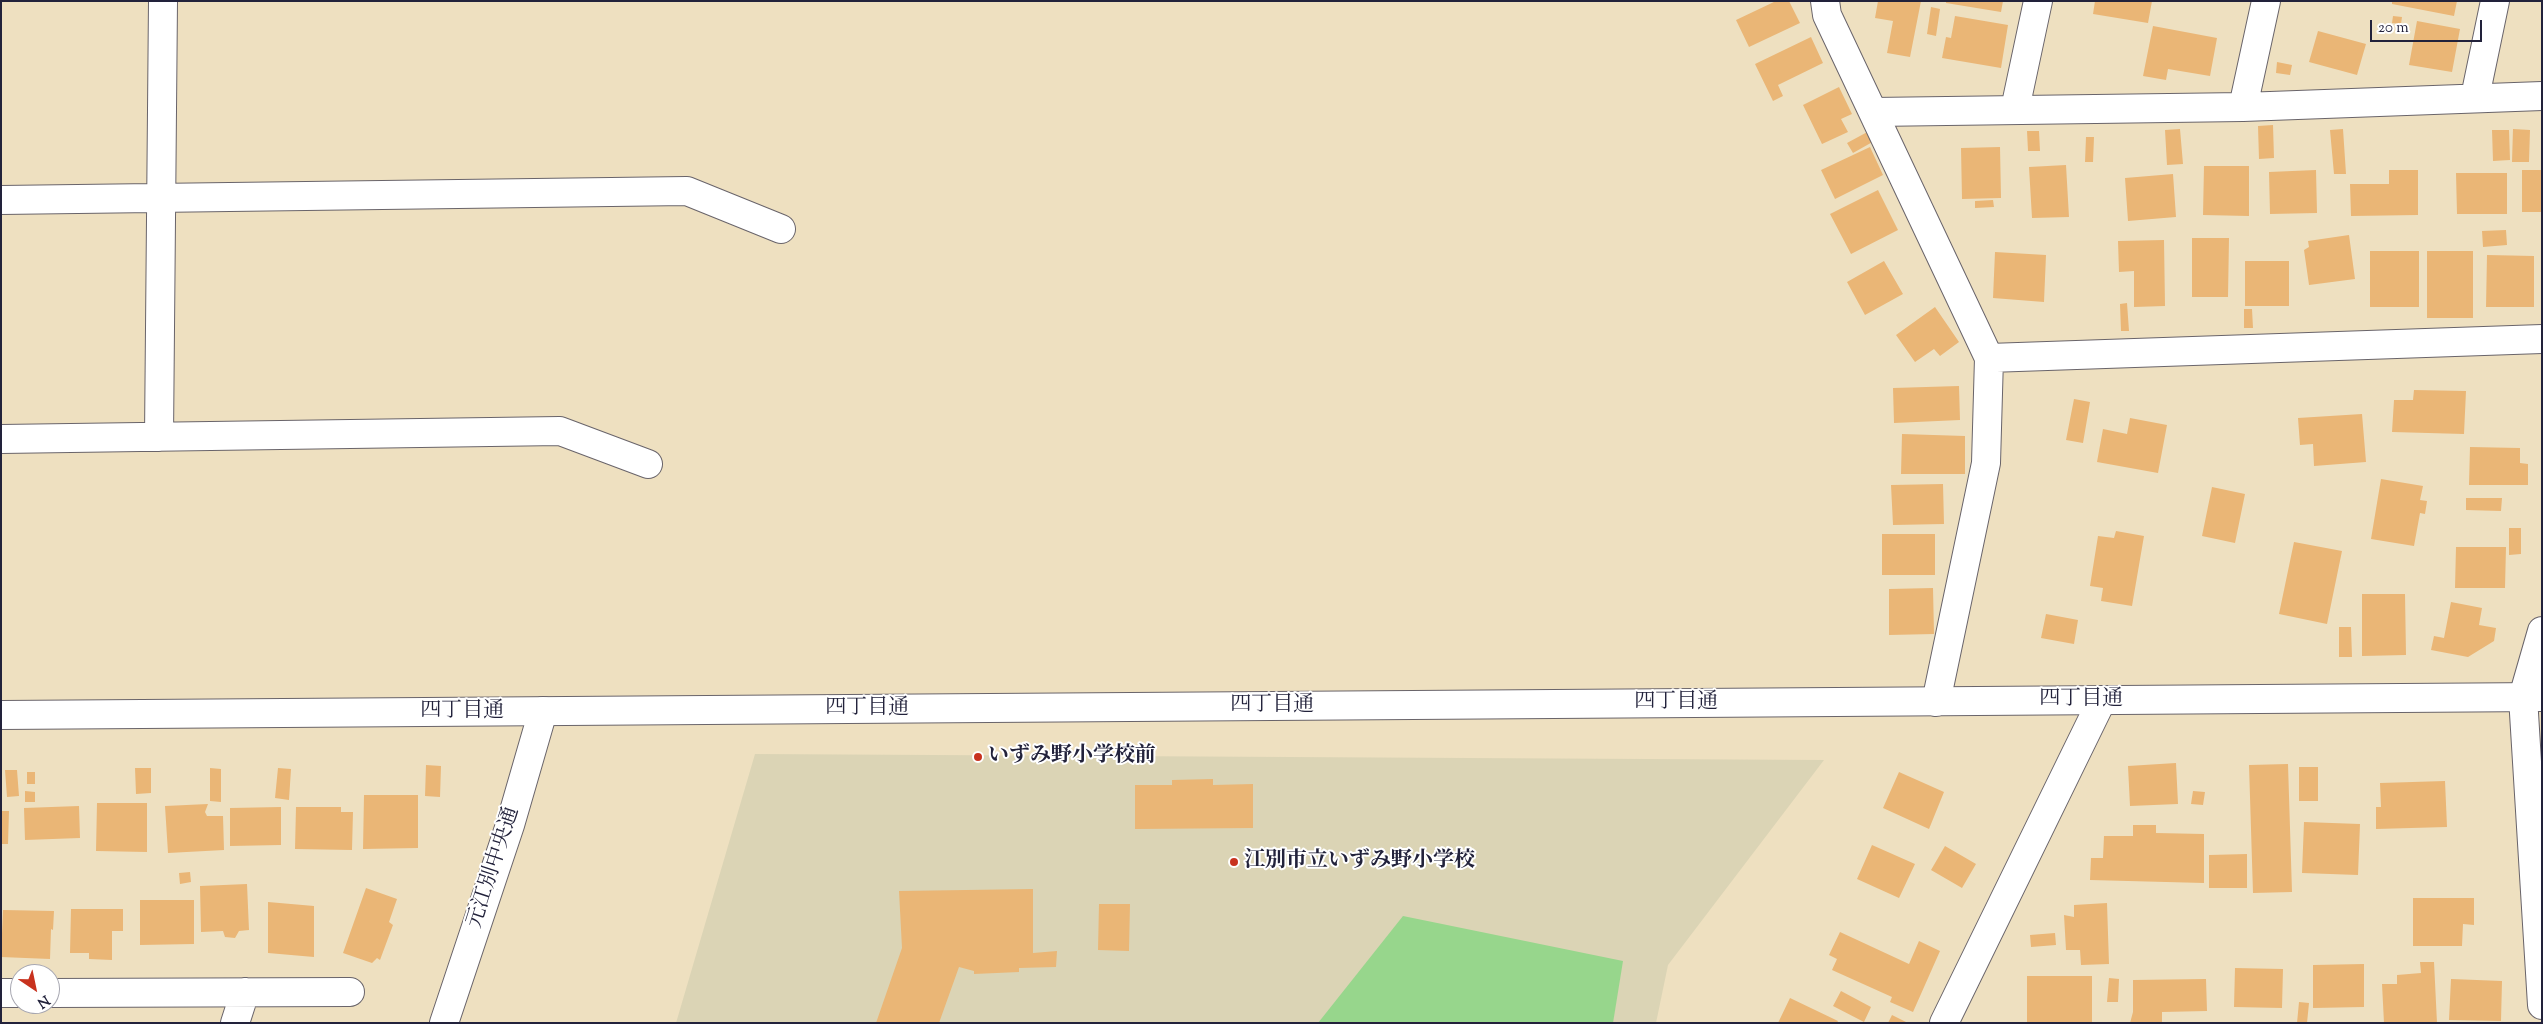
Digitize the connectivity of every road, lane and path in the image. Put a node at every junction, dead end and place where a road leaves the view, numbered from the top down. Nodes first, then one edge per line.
1 (163, 1) edge
2 (1826, 1) edge
3 (2038, 1) edge
4 (2266, 1) edge
5 (2495, 1) edge
6 (2542, 96) edge
7 (2474, 98) junction
8 (2242, 107) junction
9 (2015, 108) junction
10 (1873, 112) junction
11 (162, 198) junction
12 (1, 200) edge
13 (781, 229) dead end
14 (2542, 340) edge
15 (1989, 358) junction
16 (159, 437) junction
17 (1, 439) edge
18 (648, 464) dead end
19 (2542, 631) edge
20 (2532, 697) edge
21 (2102, 700) junction
22 (1936, 702) junction
23 (543, 711) junction
24 (1, 714) edge
25 (245, 992) junction
26 (350, 992) dead end
27 (60, 993) edge
28 (2542, 1005) edge
29 (235, 1023) edge
30 (444, 1023) edge
31 (1944, 1023) edge

1 - 11 street
2 - 10 street
3 - 9 street
4 - 8 street
5 - 7 street
6 - 7 street
7 - 8 street
8 - 9 street
9 - 10 street
10 - 15 street
11 - 12 street
11 - 13 street
11 - 16 street
14 - 15 street
15 - 22 street
16 - 17 street
16 - 18 street
19 - 20 street
20 - 21 street, 四丁目通
20 - 28 street
21 - 22 street, 四丁目通
21 - 31 street
22 - 23 street, 四丁目通
23 - 24 street, 四丁目通
23 - 30 street, 元江別中央通
25 - 26 street
25 - 27 street
25 - 29 street

